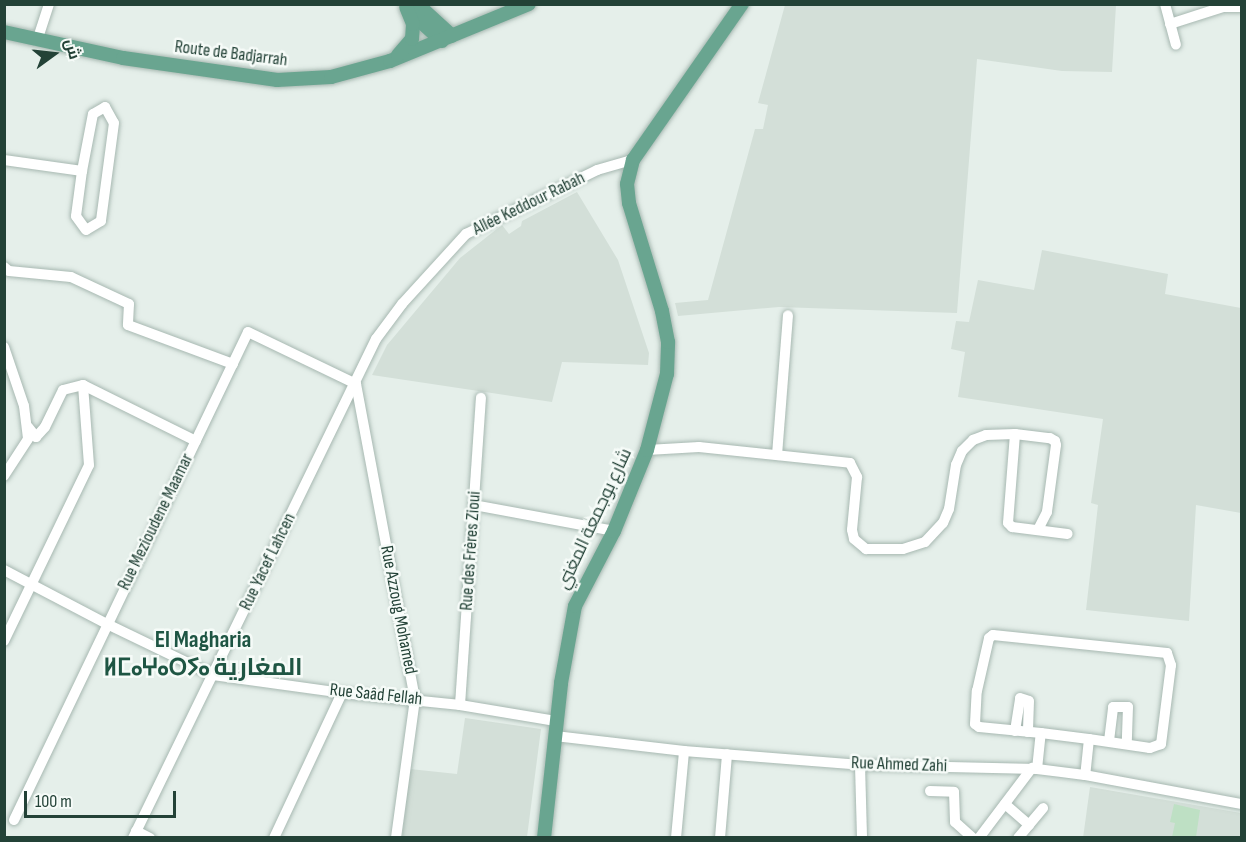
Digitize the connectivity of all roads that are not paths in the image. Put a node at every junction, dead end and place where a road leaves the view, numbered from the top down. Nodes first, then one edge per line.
1 (49, 4) edge
2 (529, 4) edge
3 (742, 4) edge
4 (1165, 4) edge
5 (408, 5) edge
6 (1222, 6) edge
7 (1242, 7) edge
8 (432, 17) junction
9 (1170, 24) junction
10 (468, 30) junction
11 (5, 35) edge
12 (447, 38) junction
13 (38, 41) junction
14 (1176, 45) dead end
15 (390, 61) junction
16 (4, 160) edge
17 (633, 160) junction
18 (82, 171) junction
19 (4, 267) edge
20 (788, 315) dead end
21 (4, 346) edge
22 (232, 364) junction
23 (356, 384) junction
24 (83, 385) junction
25 (481, 398) dead end
26 (28, 427) junction
27 (1015, 434) junction
28 (196, 441) junction
29 (647, 450) junction
30 (777, 455) junction
31 (4, 476) edge
32 (474, 505) junction
33 (1038, 530) junction
34 (614, 531) junction
35 (1068, 534) dead end
36 (4, 570) edge
37 (33, 584) junction
38 (107, 624) junction
39 (4, 641) edge
40 (213, 675) junction
41 (342, 693) junction
42 (415, 699) junction
43 (460, 705) junction
44 (556, 721) junction
45 (1015, 731) junction
46 (1028, 732) junction
47 (1041, 733) junction
48 (555, 736) junction
49 (1089, 739) junction
50 (1109, 741) junction
51 (1127, 744) junction
52 (684, 751) junction
53 (727, 754) junction
54 (860, 765) junction
55 (1034, 769) junction
56 (1085, 775) junction
57 (930, 791) dead end
58 (1005, 804) junction
59 (1242, 804) edge
60 (1043, 808) dead end
61 (14, 820) dead end
62 (1029, 825) junction
63 (982, 833) edge
64 (134, 834) edge
65 (150, 837) edge
66 (274, 837) edge
67 (396, 837) edge
68 (544, 837) edge
69 (676, 837) edge
70 (720, 837) edge
71 (862, 837) edge
72 (973, 837) edge
73 (995, 837) edge
74 (1018, 837) edge

1 - 13 street
2 - 10 main road, Route de Badjarrah
3 - 17 main road, شارع بوجمعة المغني
4 - 9 street
5 - 8 main road
5 - 12 main road
5 - 15 main road
6 - 7 street
6 - 9 street
8 - 10 main road
8 - 12 main road
9 - 14 street
10 - 12 main road, Route de Badjarrah
11 - 13 main road, Route de Badjarrah
12 - 15 main road, Route de Badjarrah
13 - 15 main road, Route de Badjarrah
16 - 18 street
17 - 23 street, Allée Keddour Rabah
17 - 29 main road, شارع بوجمعة المغني
18 - 18 street
19 - 22 street
20 - 30 street
21 - 26 street
22 - 23 street, Rue Mezioudene Maamar
22 - 28 street, Rue Mezioudene Maamar
23 - 40 street, Rue Yacef Lahcen
23 - 42 street, Rue Azzoug Mohamed
24 - 26 street
24 - 28 street
24 - 37 street
25 - 32 street, Rue des Frères Zioui
26 - 31 street
27 - 30 street
27 - 33 street
27 - 33 street
28 - 38 street, Rue Mezioudene Maamar
29 - 30 street
29 - 34 main road, شارع بوجمعة المغني
32 - 34 street
32 - 43 street, Rue des Frères Zioui
33 - 35 street
34 - 44 main road, شارع بوجمعة المغني
36 - 37 street, Rue Saâd Fellah
37 - 38 street, Rue Saâd Fellah
37 - 39 street
38 - 40 street, Rue Saâd Fellah
38 - 61 street, Rue Mezioudene Maamar
40 - 41 street, Rue Saâd Fellah
40 - 64 street, Rue Yacef Lahcen
41 - 42 street, Rue Saâd Fellah
41 - 66 street
42 - 43 street, Rue Saâd Fellah
42 - 67 street, Rue Azzoug Mohamed
43 - 44 street, Rue Saâd Fellah
44 - 48 main road, شارع بوجمعة المغني
45 - 46 street
45 - 46 street
45 - 51 street
46 - 47 street
47 - 49 street
47 - 55 street
48 - 52 street, Rue Ahmed Zahi
48 - 68 main road, شارع بوجمعة المغني
49 - 50 street
49 - 56 street
50 - 51 street
50 - 51 street
52 - 53 street, Rue Ahmed Zahi
52 - 69 street
53 - 54 street, Rue Ahmed Zahi
53 - 70 street
54 - 55 street, Rue Ahmed Zahi
54 - 71 street
55 - 56 street, Rue Ahmed Zahi
55 - 58 street
56 - 59 street, Rue Ahmed Zahi
57 - 72 street
58 - 62 street
58 - 63 street
60 - 62 street
62 - 74 street
63 - 73 street
64 - 65 street

